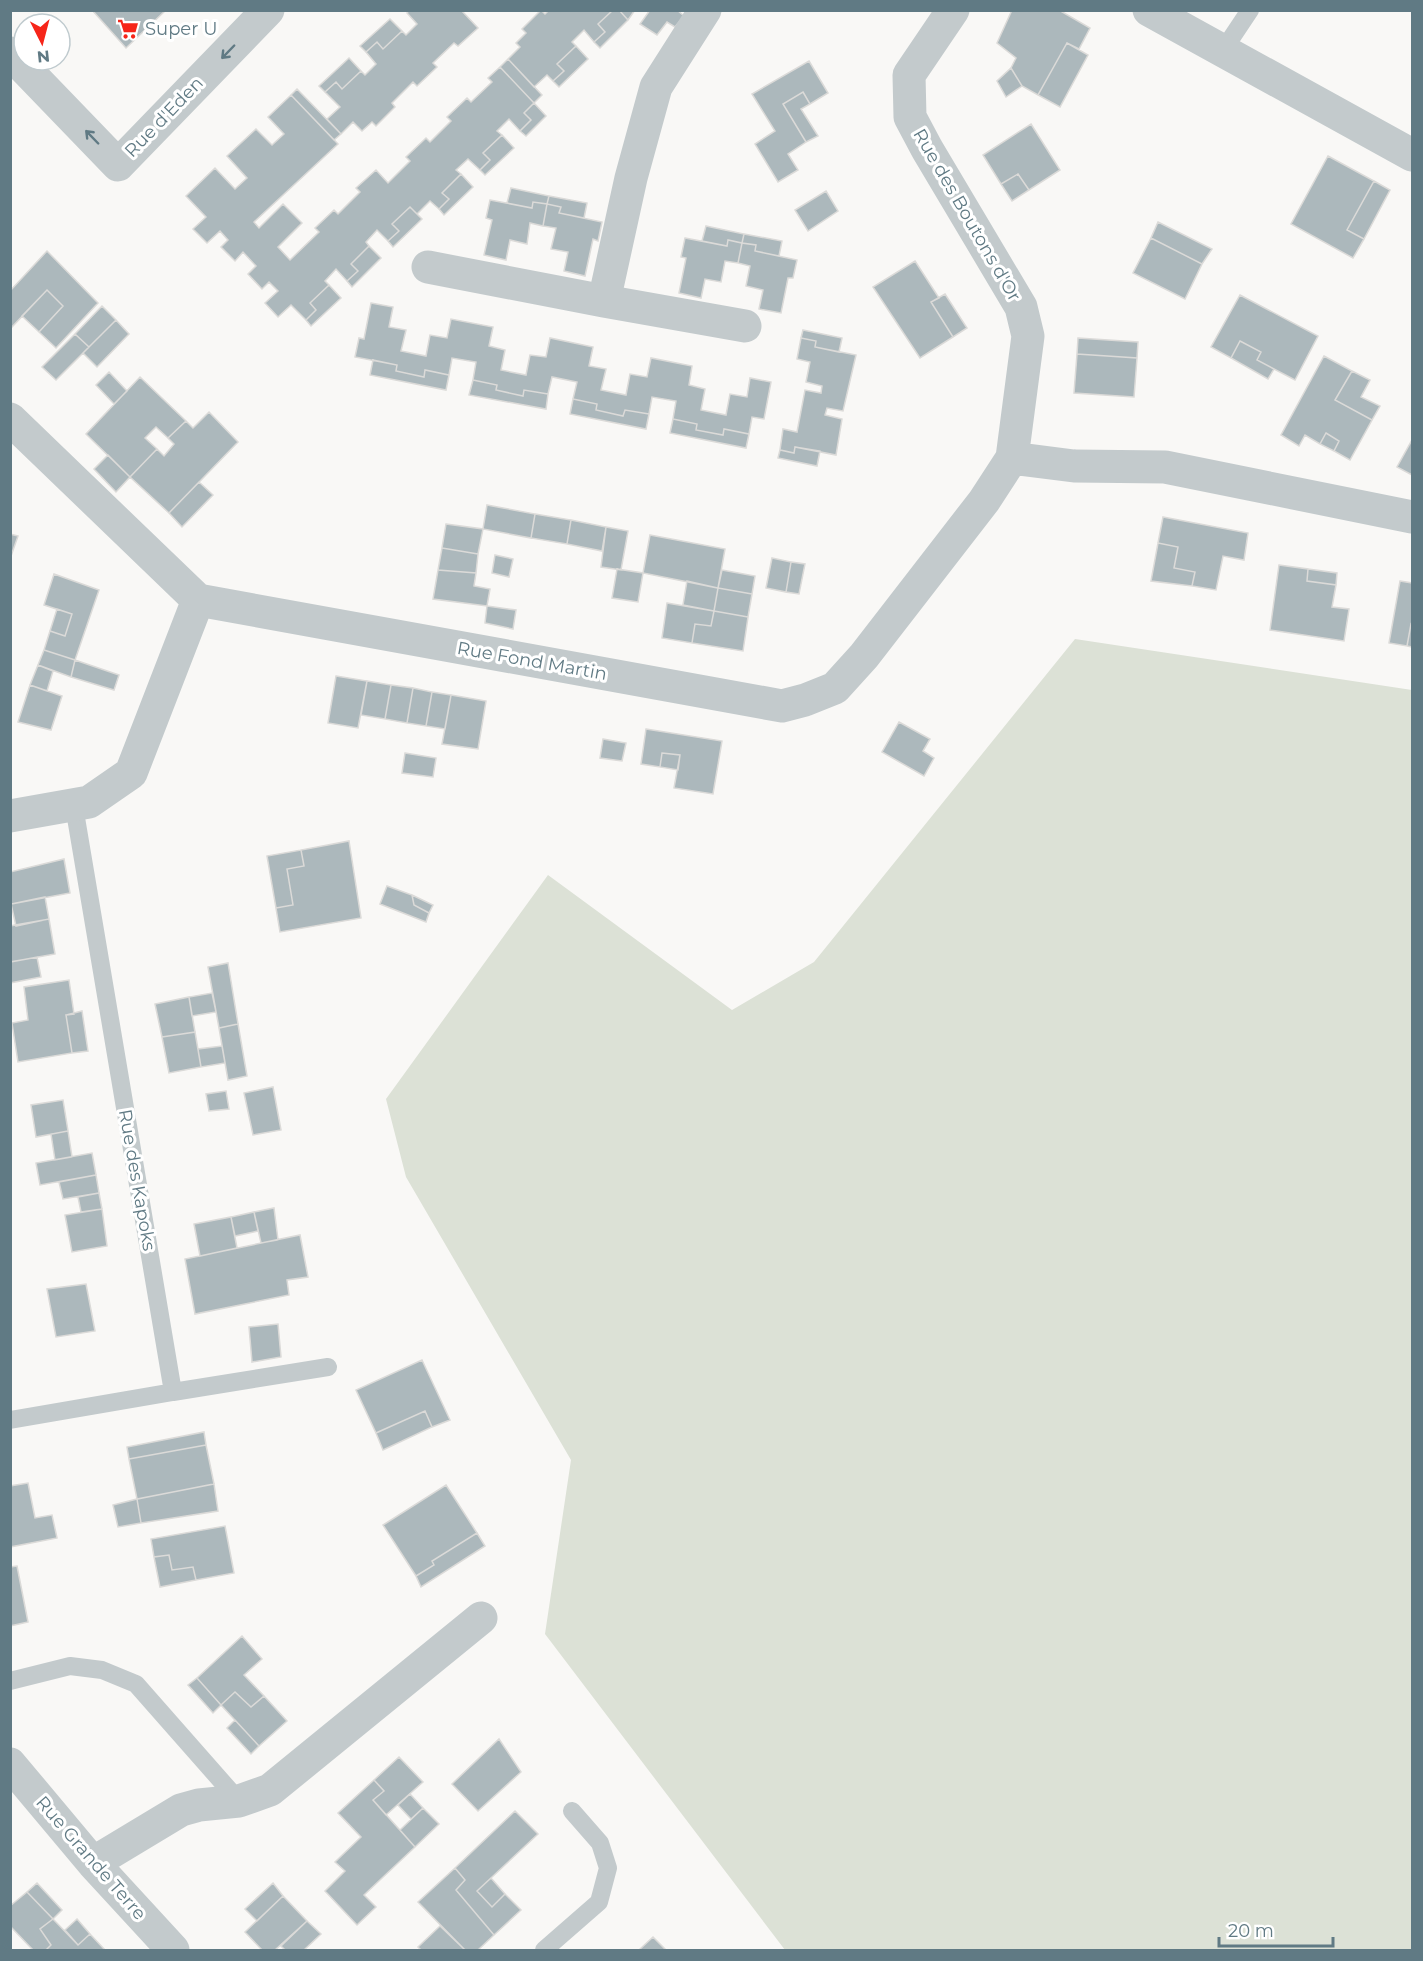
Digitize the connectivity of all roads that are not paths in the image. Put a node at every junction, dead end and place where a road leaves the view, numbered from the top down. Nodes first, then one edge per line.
1 (268, 10) edge
2 (705, 10) edge
3 (953, 10) edge
4 (1149, 10) edge
5 (1250, 10) edge
6 (1222, 52) junction
7 (10, 53) edge
8 (1413, 155) edge
9 (428, 267) dead end
10 (604, 301) junction
11 (745, 326) dead end
12 (10, 419) edge
13 (1012, 458) junction
14 (1413, 517) edge
15 (198, 600) junction
16 (74, 806) junction
17 (10, 816) edge
18 (328, 1367) dead end
19 (173, 1392) junction
20 (10, 1420) edge
21 (480, 1618) dead end
22 (10, 1681) edge
23 (10, 1764) edge
24 (239, 1801) junction
25 (572, 1811) dead end
26 (93, 1863) junction
27 (173, 1950) edge
28 (544, 1950) edge

1 -> 7 street, Rue d'Eden
2 - 10 street
3 - 13 street, Rue des Boutons d'Or
4 - 6 street
5 - 6 lane
6 - 8 street
9 - 10 street
10 - 11 street
12 - 15 street
13 - 14 street
13 - 15 street, Rue Fond Martin
15 - 16 street
16 - 17 street
16 - 19 lane, Rue des Kapoks
18 - 19 lane
19 - 20 lane
21 - 24 street
22 - 24 lane
23 - 26 street, Rue Grande Terre
24 - 26 street
25 - 28 lane
26 - 27 street, Rue Grande Terre

